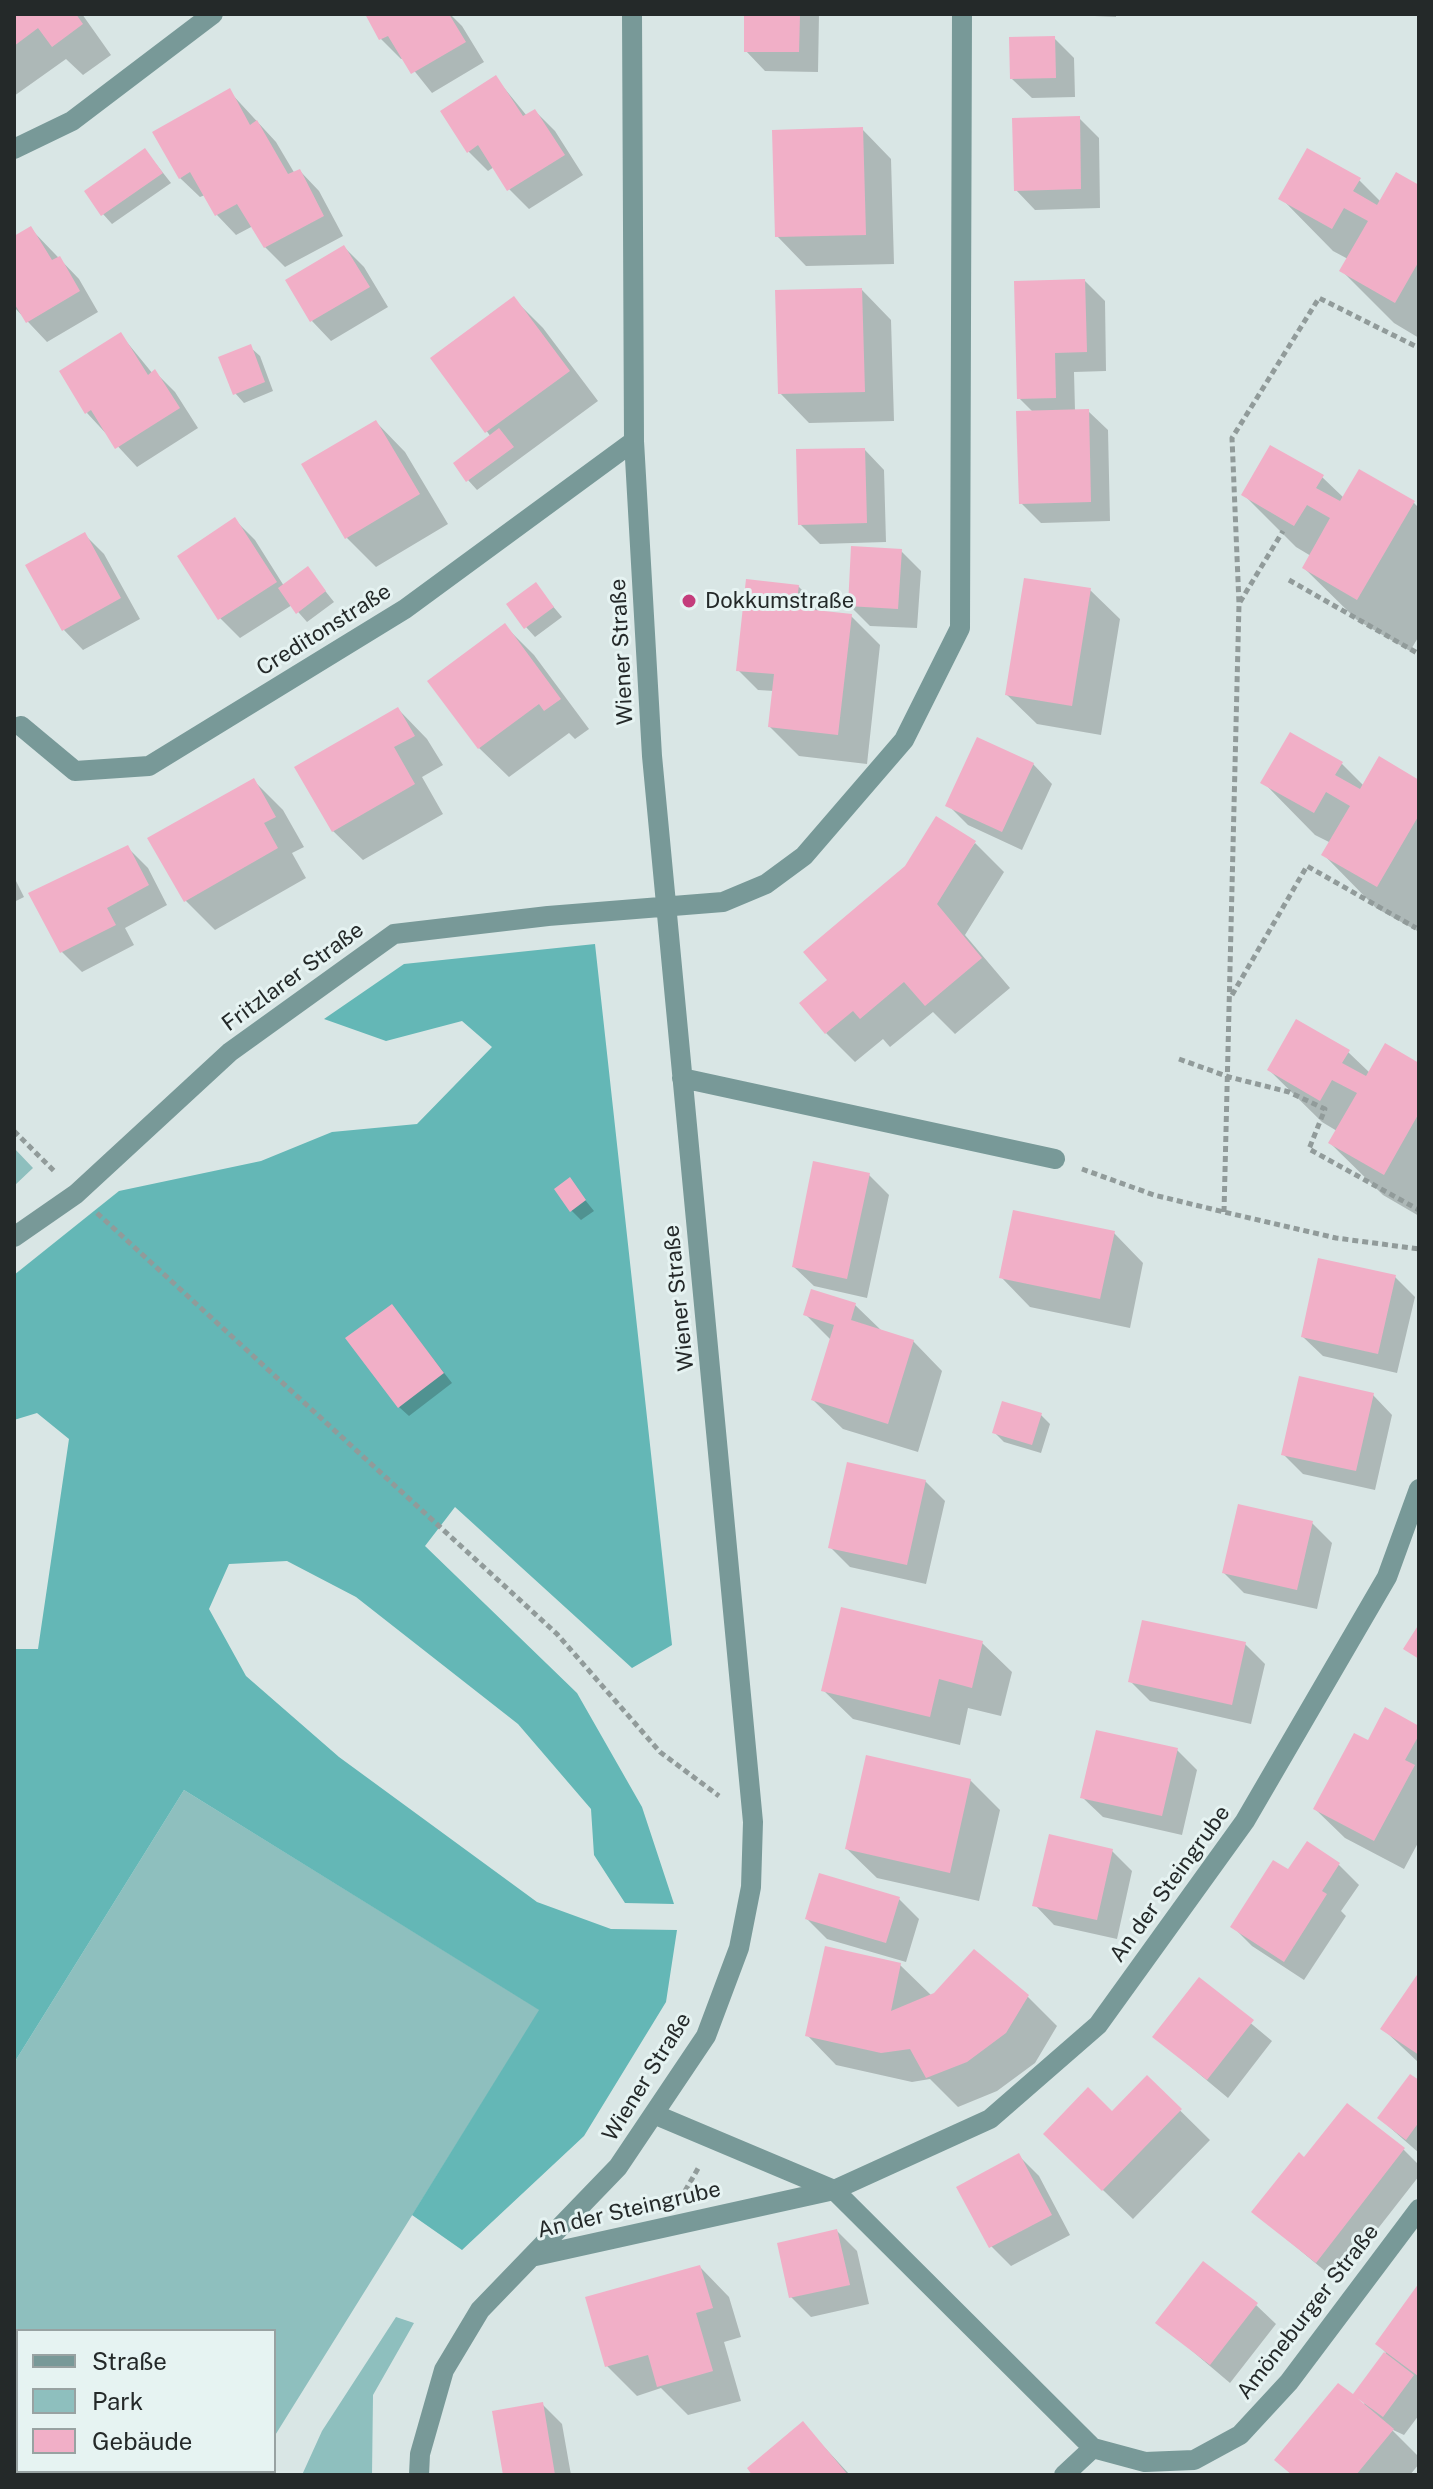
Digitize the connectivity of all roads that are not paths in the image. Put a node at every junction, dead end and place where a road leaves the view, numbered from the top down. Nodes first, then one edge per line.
1 (213, 14) edge
2 (632, 14) edge
3 (962, 14) edge
4 (14, 149) edge
5 (634, 441) junction
6 (21, 726) dead end
7 (666, 906) junction
8 (682, 1078) junction
9 (1055, 1159) road end
10 (14, 1237) edge
11 (1419, 1489) edge
12 (656, 2115) junction
13 (834, 2190) junction
14 (1419, 2209) edge
15 (528, 2258) junction
16 (1093, 2448) junction
17 (419, 2475) edge
18 (1064, 2475) edge

1 - 4 street
2 - 5 street, Wiener Straße
3 - 7 street
5 - 6 street, Creditonstraße
5 - 7 street, Wiener Straße
7 - 8 street, Wiener Straße
7 - 10 street, Fritzlarer Straße
8 - 9 street
8 - 12 street, Wiener Straße
11 - 13 street, An der Steingrube
12 - 13 street, An der Steingrube
12 - 15 street, Wiener Straße
13 - 15 street, An der Steingrube
13 - 16 street, Amöneburger Straße
14 - 16 street, Amöneburger Straße
15 - 17 street, Wiener Straße
16 - 18 street

